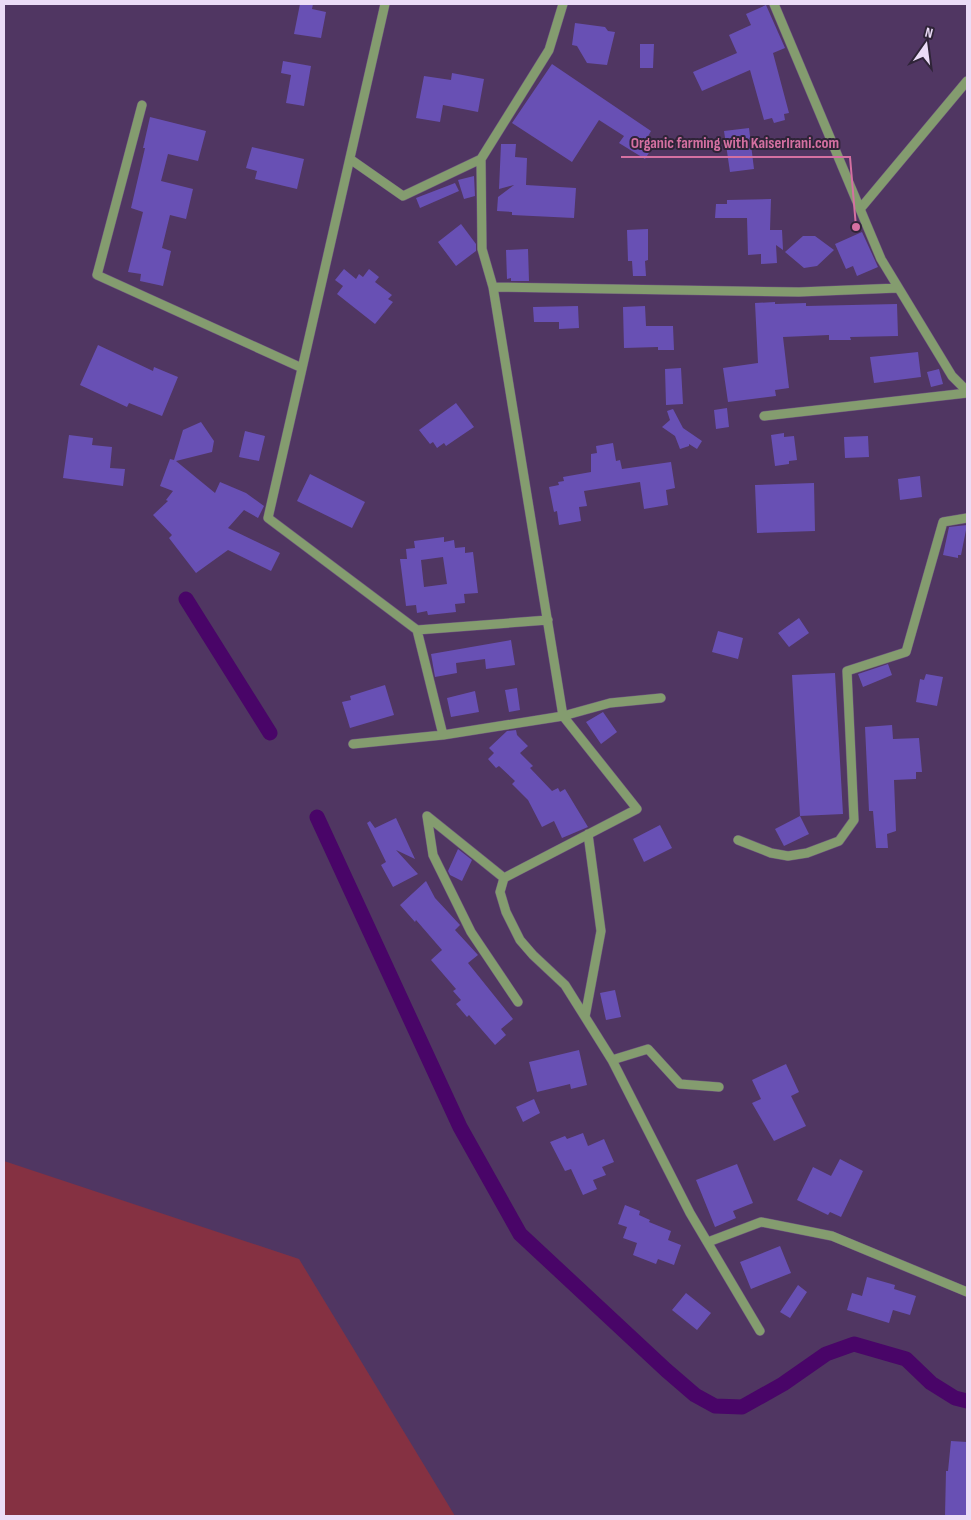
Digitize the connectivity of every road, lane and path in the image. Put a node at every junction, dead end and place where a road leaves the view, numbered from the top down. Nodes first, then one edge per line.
1 (385, 4) edge
2 (563, 4) edge
3 (774, 4) edge
4 (967, 81) edge
5 (142, 105) dead end
6 (350, 158) junction
7 (481, 159) junction
8 (860, 209) junction
9 (493, 287) junction
10 (898, 288) junction
11 (302, 368) junction
12 (967, 392) edge
13 (764, 416) dead end
14 (967, 518) edge
15 (548, 620) junction
16 (417, 630) junction
17 (661, 698) dead end
18 (563, 716) junction
19 (443, 735) junction
20 (353, 744) dead end
21 (588, 834) junction
22 (738, 840) dead end
23 (504, 878) junction
24 (518, 1002) dead end
25 (585, 1017) junction
26 (612, 1060) junction
27 (719, 1087) dead end
28 (708, 1242) junction
29 (967, 1292) edge
30 (760, 1332) dead end

1 - 6 street
2 - 7 street
3 - 8 street
4 - 8 street
5 - 11 street
6 - 7 street
6 - 11 street
7 - 9 street
8 - 10 street
9 - 10 street
9 - 15 street
10 - 12 street
11 - 16 street
12 - 13 street
14 - 22 street
15 - 16 street
15 - 18 street
16 - 19 street
17 - 18 street
18 - 19 street
18 - 21 street
19 - 20 street
21 - 23 street
21 - 25 street
23 - 24 street
23 - 25 street
25 - 26 street
26 - 27 street
26 - 28 street
28 - 29 street
28 - 30 street

